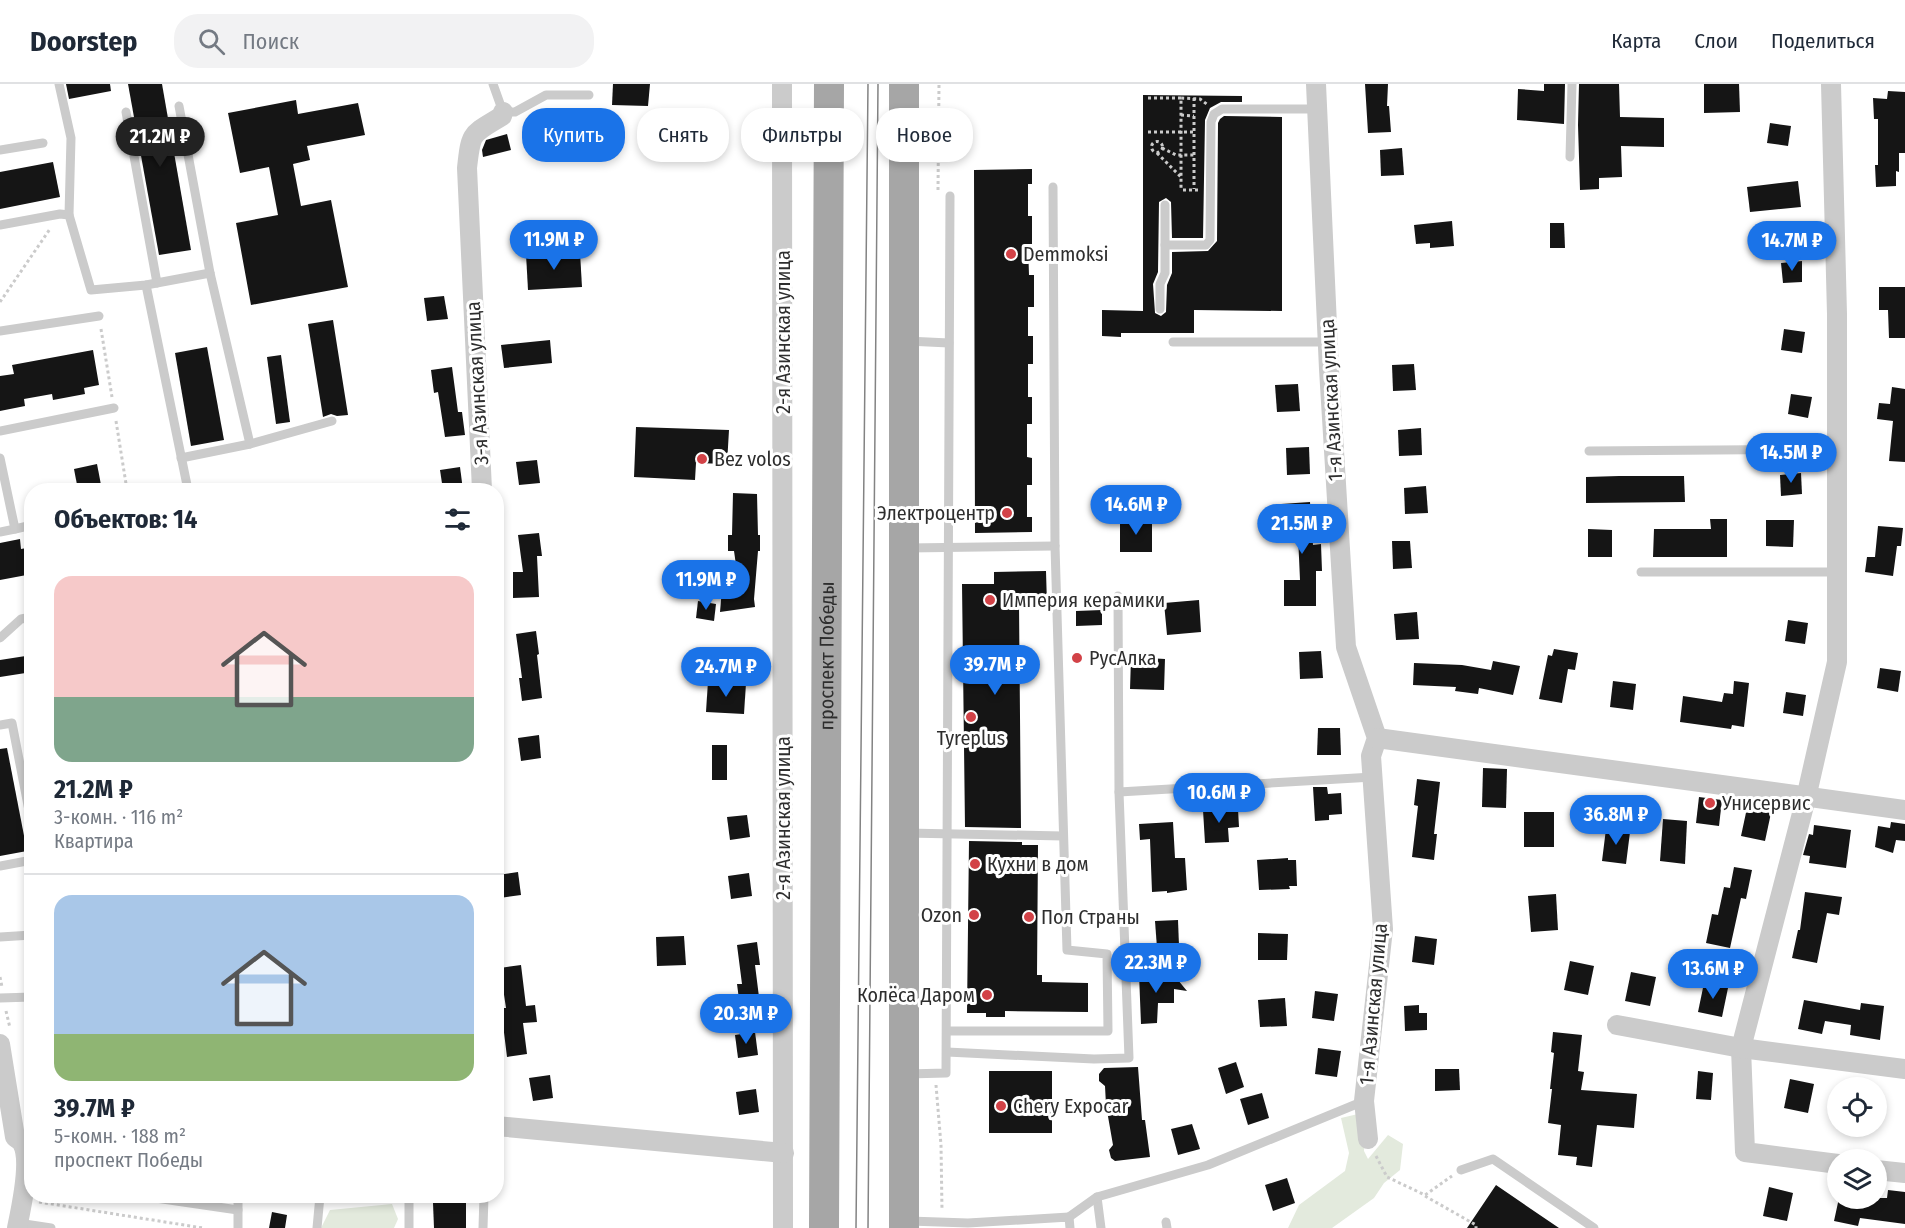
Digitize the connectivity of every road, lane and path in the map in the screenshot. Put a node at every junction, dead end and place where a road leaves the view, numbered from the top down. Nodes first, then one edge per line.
1 (59, 84) edge
2 (492, 84) edge
3 (782, 84) edge
4 (829, 84) edge
5 (904, 84) edge
6 (1316, 84) edge
7 (1572, 84) edge
8 (1831, 84) edge
9 (589, 95) dead end
10 (1148, 98) dead end
11 (1181, 98) junction
12 (1194, 98) junction
13 (179, 106) dead end
14 (1317, 109) junction
15 (126, 112) dead end
16 (503, 112) junction
17 (1214, 114) junction
18 (1181, 116) junction
19 (1194, 116) junction
20 (1148, 132) dead end
21 (1161, 132) junction
22 (1181, 132) junction
23 (1194, 132) junction
24 (1211, 132) junction
25 (43, 143) dead end
26 (1161, 146) junction
27 (0, 150) edge
28 (1156, 153) junction
29 (1181, 155) junction
30 (1194, 155) junction
31 (1211, 155) junction
32 (1570, 157) dead end
33 (1181, 177) junction
34 (1053, 187) dead end
35 (1194, 190) junction
36 (1211, 190) junction
37 (950, 196) dead end
38 (1165, 205) dead end
39 (65, 215) junction
40 (0, 225) edge
41 (1165, 244) junction
42 (210, 273) junction
43 (157, 283) junction
44 (146, 285) junction
45 (0, 302) edge
46 (1160, 309) dead end
47 (99, 316) joint
48 (0, 331) edge
49 (905, 341) junction
50 (1173, 342) dead end
51 (1328, 342) junction
52 (949, 343) junction
53 (114, 408) junction
54 (332, 421) dead end
55 (0, 431) edge
56 (250, 444) junction
57 (1837, 449) junction
58 (1589, 451) dead end
59 (0, 458) edge
60 (181, 459) junction
61 (126, 483) edge
62 (186, 483) edge
63 (483, 483) edge
64 (24, 527) edge
65 (15, 529) junction
66 (0, 532) edge
67 (1055, 546) junction
68 (905, 548) junction
69 (948, 548) junction
70 (1641, 572) dead end
71 (1837, 572) junction
72 (1118, 596) dead end
73 (24, 618) edge
74 (0, 638) edge
75 (0, 725) edge
76 (1377, 738) junction
77 (1373, 777) junction
78 (24, 785) edge
79 (1119, 792) junction
80 (1806, 798) junction
81 (1905, 810) edge
82 (905, 833) junction
83 (947, 834) junction
84 (1063, 836) junction
85 (24, 862) edge
86 (0, 866) edge
87 (24, 936) edge
88 (0, 937) edge
89 (24, 997) edge
90 (0, 998) edge
91 (1617, 1025) dead end
92 (947, 1031) junction
93 (0, 1044) edge
94 (1741, 1048) junction
95 (946, 1052) junction
96 (1905, 1069) edge
97 (904, 1074) junction
98 (4, 1090) edge
99 (1364, 1101) junction
100 (504, 1127) edge
101 (1368, 1139) joint
102 (19, 1140) edge
103 (784, 1154) junction
104 (24, 1157) edge
105 (1827, 1163) edge
106 (1461, 1170) joint
107 (1887, 1171) edge
108 (1905, 1173) edge
109 (1425, 1195) junction
110 (24, 1197) edge
111 (1097, 1197) junction
112 (47, 1203) edge
113 (190, 1203) edge
114 (238, 1203) edge
115 (319, 1203) edge
116 (409, 1203) edge
117 (484, 1203) edge
118 (238, 1210) junction
119 (1069, 1217) junction
120 (904, 1225) edge
121 (968, 1225) edge
122 (18, 1226) edge
123 (51, 1228) edge
124 (202, 1228) edge
125 (238, 1228) edge
126 (317, 1228) edge
127 (409, 1228) edge
128 (483, 1228) edge
129 (783, 1228) edge
130 (824, 1228) edge
131 (1070, 1228) edge
132 (1101, 1228) edge
133 (1476, 1228) edge
134 (1594, 1228) edge

1 - 39 lane
2 - 16 lane
3 - 103 street, 2-я Азинская улица
4 - 130 main road, проспект Победы
5 - 49 main road
6 - 14 street, 1-я Азинская улица
7 - 32 lane
8 - 57 street
9 - 16 lane
10 - 11 path
11 - 12 path
11 - 18 path
12 - 17 path
12 - 19 path
13 - 42 lane
14 - 17 lane
14 - 51 street, 1-я Азинская улица
15 - 43 lane
16 - 63 street, 3-я Азинская улица
17 - 19 path
17 - 24 lane
18 - 19 path
18 - 22 path
19 - 23 path
20 - 21 path
21 - 22 path
21 - 26 path
22 - 23 path
22 - 29 path
23 - 24 path
23 - 30 path
24 - 31 lane
25 - 27 lane
26 - 28 path
26 - 28 path
26 - 29 path
28 - 33 path
29 - 30 path
29 - 33 path
30 - 31 path
30 - 35 path
31 - 36 lane
33 - 35 path
34 - 67 lane
35 - 36 path
36 - 41 lane
37 - 52 lane
38 - 41 lane
39 - 40 lane
39 - 44 lane
39 - 45 path
41 - 46 lane
42 - 43 lane
42 - 56 lane
43 - 44 lane
44 - 60 lane
47 - 48 lane
47 - 53 path
49 - 52 lane
49 - 68 main road
50 - 51 lane
51 - 76 street, 1-я Азинская улица
52 - 69 lane
53 - 55 lane
53 - 61 path
54 - 56 lane
56 - 60 lane
57 - 58 lane
57 - 71 street
59 - 65 lane
60 - 62 lane
64 - 65 lane
65 - 66 lane
67 - 69 lane
67 - 84 lane
68 - 69 lane
68 - 82 main road
69 - 83 lane
70 - 71 lane
71 - 80 street
72 - 79 lane
73 - 74 lane
75 - 78 lane
76 - 77 street, 1-я Азинская улица
76 - 80 street
77 - 79 lane
77 - 99 street, 1-я Азинская улица
79 - 95 lane
80 - 81 street
80 - 94 street
82 - 83 lane
82 - 97 main road
83 - 84 lane
83 - 92 lane
84 - 92 lane
85 - 86 lane
87 - 88 lane
89 - 90 lane
91 - 94 street
92 - 95 lane
93 - 98 street
94 - 96 street
94 - 105 street
95 - 97 lane
97 - 120 main road
98 - 102 street
99 - 101 street, 1-я Азинская улица
99 - 111 lane
100 - 103 street
101 - 109 path
102 - 104 street
103 - 129 street, 2-я Азинская улица
106 - 109 path
106 - 134 lane
107 - 108 street
109 - 133 path
110 - 122 street
111 - 119 lane
111 - 132 lane
112 - 124 path
113 - 118 lane
114 - 118 lane
115 - 126 lane
116 - 127 lane
117 - 128 lane
118 - 125 lane
119 - 121 lane
119 - 131 lane
120 - 121 lane
122 - 123 lane

